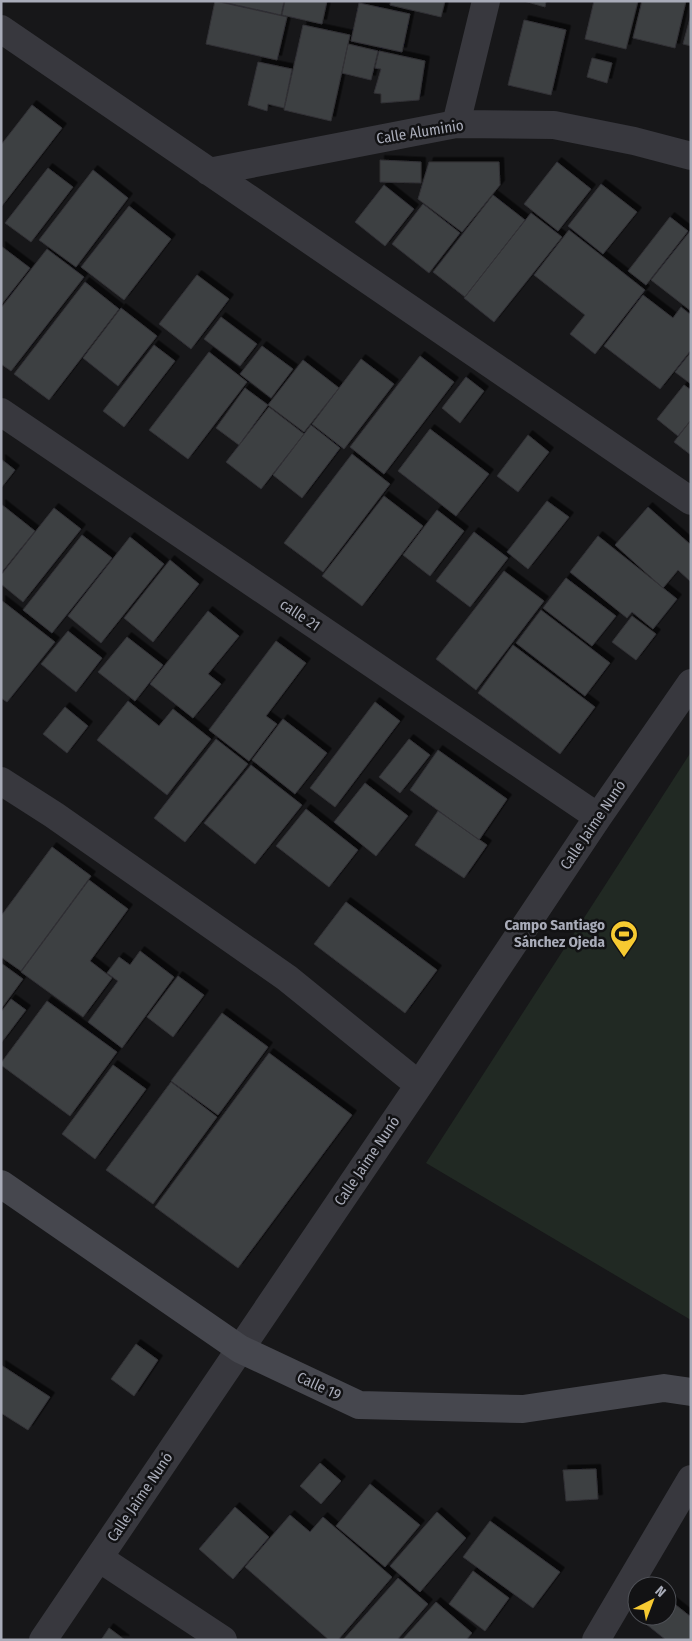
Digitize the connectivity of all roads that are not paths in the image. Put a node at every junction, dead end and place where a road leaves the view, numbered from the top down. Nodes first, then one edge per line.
1 (486, 1) edge
2 (1, 29) edge
3 (456, 124) junction
4 (691, 156) edge
5 (210, 172) junction
6 (1, 412) edge
7 (691, 501) edge
8 (691, 683) edge
9 (1, 781) edge
10 (598, 817) junction
11 (419, 1085) junction
12 (1, 1184) edge
13 (240, 1348) junction
14 (691, 1392) edge
15 (691, 1479) edge
16 (99, 1558) junction
17 (43, 1640) edge
18 (223, 1640) edge
19 (596, 1640) edge

1 - 3 street
2 - 5 street
3 - 4 street, Calle Aluminio
3 - 5 street, Calle Aluminio
5 - 7 street
6 - 10 street, calle 21
8 - 10 street, Calle Jaime Nunó
9 - 11 street
10 - 11 street, Calle Jaime Nunó
11 - 13 street, Calle Jaime Nunó
12 - 13 street, Calle 19
13 - 14 street, Calle 19
13 - 16 street, Calle Jaime Nunó
15 - 19 street
16 - 17 street, Calle Jaime Nunó
16 - 18 street

